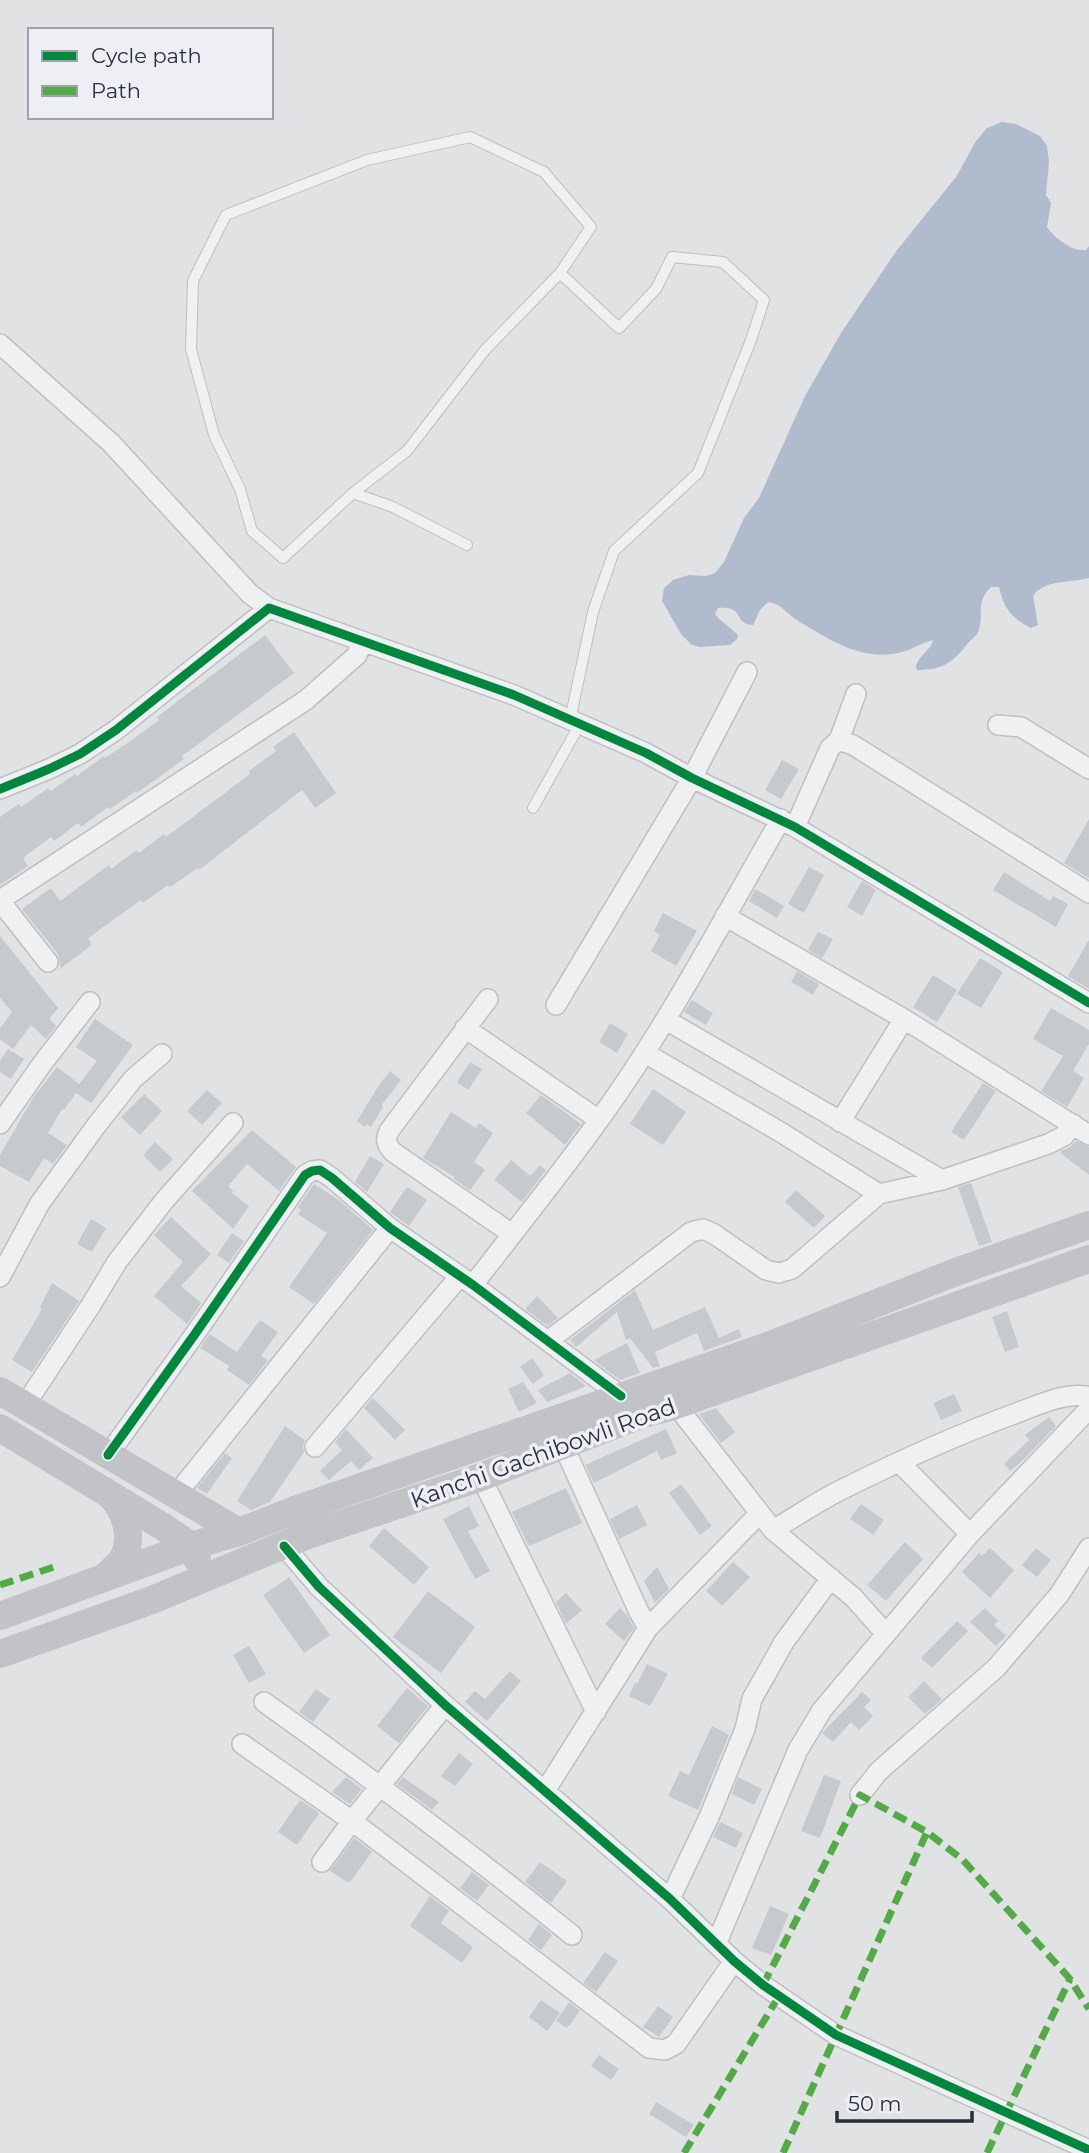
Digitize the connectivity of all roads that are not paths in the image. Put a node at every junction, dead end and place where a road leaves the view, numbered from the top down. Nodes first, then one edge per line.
1 (560, 273) junction
2 (0, 344) edge
3 (354, 493) junction
4 (467, 545) dead end
5 (269, 608) junction
6 (362, 641) junction
7 (747, 672) dead end
8 (856, 694) dead end
9 (575, 722) junction
10 (998, 724) dead end
11 (839, 740) junction
12 (1089, 769) edge
13 (692, 778) junction
14 (0, 789) edge
15 (533, 808) dead end
16 (788, 823) junction
17 (1089, 893) edge
18 (0, 901) edge
19 (725, 916) junction
20 (48, 962) dead end
21 (488, 999) dead end
22 (90, 1002) dead end
23 (1089, 1003) edge
24 (556, 1005) dead end
25 (904, 1019) junction
26 (666, 1020) junction
27 (466, 1028) junction
28 (645, 1052) junction
29 (162, 1054) dead end
30 (599, 1120) junction
31 (840, 1122) junction
32 (233, 1123) dead end
33 (0, 1124) edge
34 (1081, 1129) edge
35 (942, 1180) junction
36 (879, 1194) junction
37 (1089, 1224) edge
38 (390, 1228) junction
39 (512, 1234) junction
40 (1089, 1259) edge
41 (0, 1277) edge
42 (466, 1280) junction
43 (548, 1341) junction
44 (0, 1391) edge
45 (621, 1396) junction
46 (1089, 1403) edge
47 (25, 1405) junction
48 (676, 1405) junction
49 (0, 1428) edge
50 (563, 1445) junction
51 (315, 1447) dead end
52 (108, 1455) junction
53 (899, 1462) junction
54 (481, 1477) junction
55 (105, 1490) junction
56 (176, 1495) junction
57 (295, 1510) junction
58 (759, 1514) junction
59 (773, 1530) junction
60 (239, 1532) junction
61 (970, 1535) junction
62 (294, 1541) junction
63 (191, 1546) junction
64 (1089, 1548) edge
65 (105, 1577) junction
66 (204, 1577) junction
67 (831, 1578) junction
68 (0, 1616) edge
69 (648, 1628) junction
70 (885, 1633) junction
71 (0, 1654) edge
72 (264, 1702) dead end
73 (445, 1705) junction
74 (596, 1712) junction
75 (242, 1744) dead end
76 (381, 1785) junction
77 (545, 1791) junction
78 (860, 1795) dead end
79 (352, 1821) junction
80 (322, 1862) dead end
81 (670, 1899) junction
82 (572, 1935) dead end
83 (717, 1942) junction
84 (734, 1961) junction
85 (1089, 2150) edge

1 - 3 lane
1 - 3 lane
1 - 9 lane
2 - 5 street
3 - 4 lane
5 - 6 street
5 - 14 street
6 - 9 street
6 - 18 street
7 - 13 street
8 - 11 street
9 - 13 street
9 - 15 lane
10 - 12 street
11 - 16 street
11 - 17 street
13 - 16 street
13 - 24 street
16 - 19 street
16 - 23 street
18 - 20 street
19 - 25 street
19 - 26 street
21 - 27 street
22 - 33 street
25 - 31 street
25 - 34 street
26 - 28 street
26 - 31 street
27 - 30 street
27 - 39 street
28 - 30 street
28 - 36 street
29 - 41 street
30 - 39 street
31 - 35 street
32 - 47 street
34 - 35 street
35 - 36 street
36 - 43 street
37 - 45 main road, Kanchi Gachibowli Road
38 - 42 street
38 - 52 street
38 - 56 street
39 - 42 street
40 - 48 main road, Kanchi Gachibowli Road
42 - 43 street
42 - 51 street
43 - 45 street
44 - 47 main road
45 - 57 main road, Kanchi Gachibowli Road
46 - 53 street
46 - 61 street
47 - 52 main road
48 - 50 main road, Kanchi Gachibowli Road
48 - 58 street
49 - 55 main road
50 - 54 main road, Kanchi Gachibowli Road
50 - 69 street
52 - 56 main road
53 - 59 street
53 - 61 street
54 - 62 main road, Kanchi Gachibowli Road
54 - 74 street
55 - 63 main road
55 - 65 main road
56 - 60 main road
57 - 60 main road, Kanchi Gachibowli Road
57 - 62 main road
58 - 59 street
58 - 69 street
59 - 67 street
60 - 63 main road, Kanchi Gachibowli Road
61 - 70 street
62 - 66 main road, Kanchi Gachibowli Road
62 - 73 street
63 - 65 main road, Kanchi Gachibowli Road
63 - 66 main road
64 - 78 street
65 - 68 main road, Kanchi Gachibowli Road
66 - 71 main road, Kanchi Gachibowli Road
67 - 70 street
67 - 81 street
69 - 74 street
70 - 83 street
72 - 76 street
73 - 76 street
73 - 77 street
74 - 77 street
75 - 79 street
76 - 79 street
76 - 82 street
77 - 81 street
79 - 80 street
79 - 84 street
81 - 83 street
83 - 84 street
84 - 85 street

